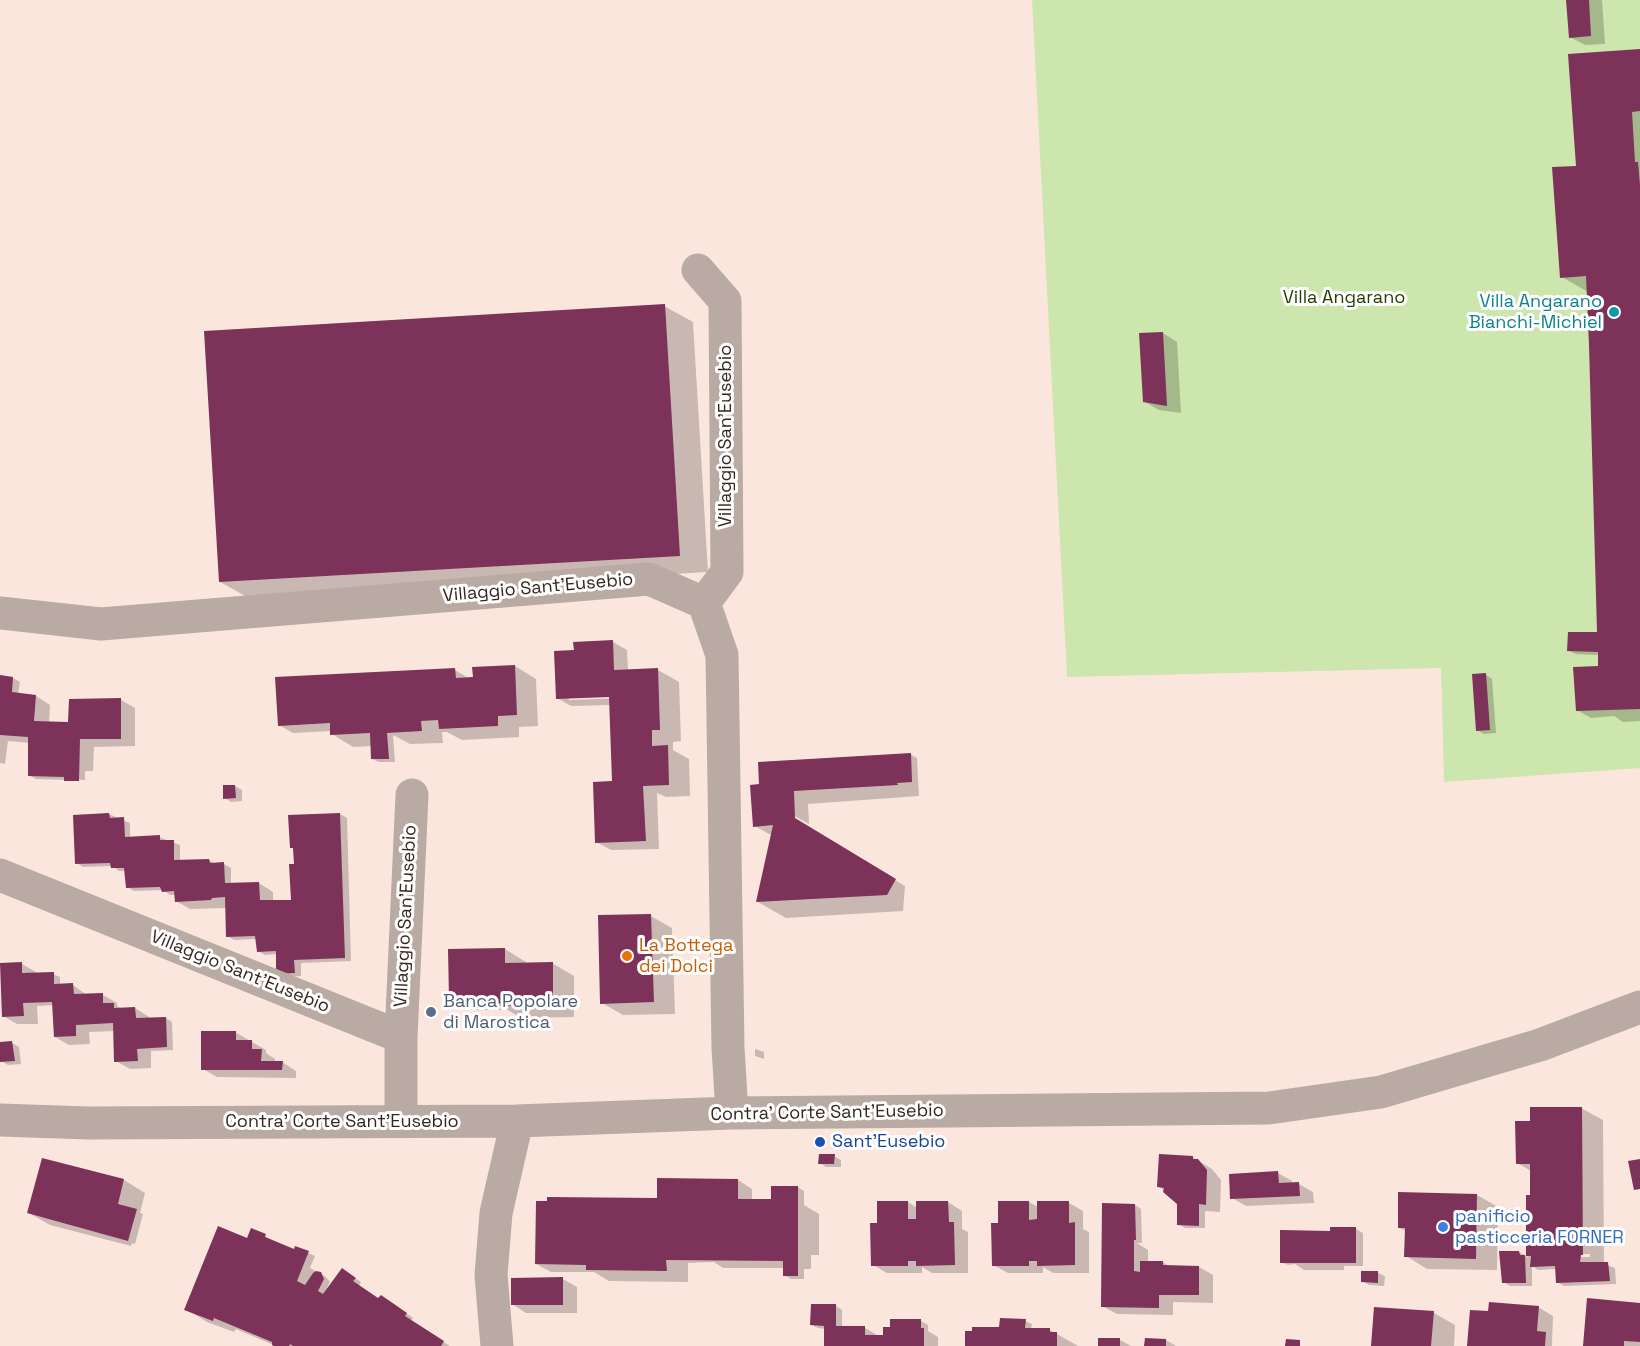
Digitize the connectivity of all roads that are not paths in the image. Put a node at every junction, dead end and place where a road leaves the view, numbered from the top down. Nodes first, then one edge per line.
1 (698, 270) dead end
2 (704, 603) junction
3 (0, 613) edge
4 (412, 795) dead end
5 (0, 875) edge
6 (1640, 1007) edge
7 (401, 1037) junction
8 (732, 1113) junction
9 (0, 1120) edge
10 (400, 1121) junction
11 (517, 1121) junction
12 (498, 1346) edge

1 - 2 street, Villaggio San'Eusebio
2 - 3 street, Villaggio Sant'Eusebio
2 - 8 street
4 - 7 street, Villaggio San'Eusebio
5 - 7 street, Villaggio Sant'Eusebio
6 - 8 street, Contra' Corte Sant'Eusebio
7 - 10 street
8 - 11 street, Contra' Corte Sant'Eusebio
9 - 10 street, Contra' Corte Sant'Eusebio
10 - 11 street, Contra' Corte Sant'Eusebio
11 - 12 street

